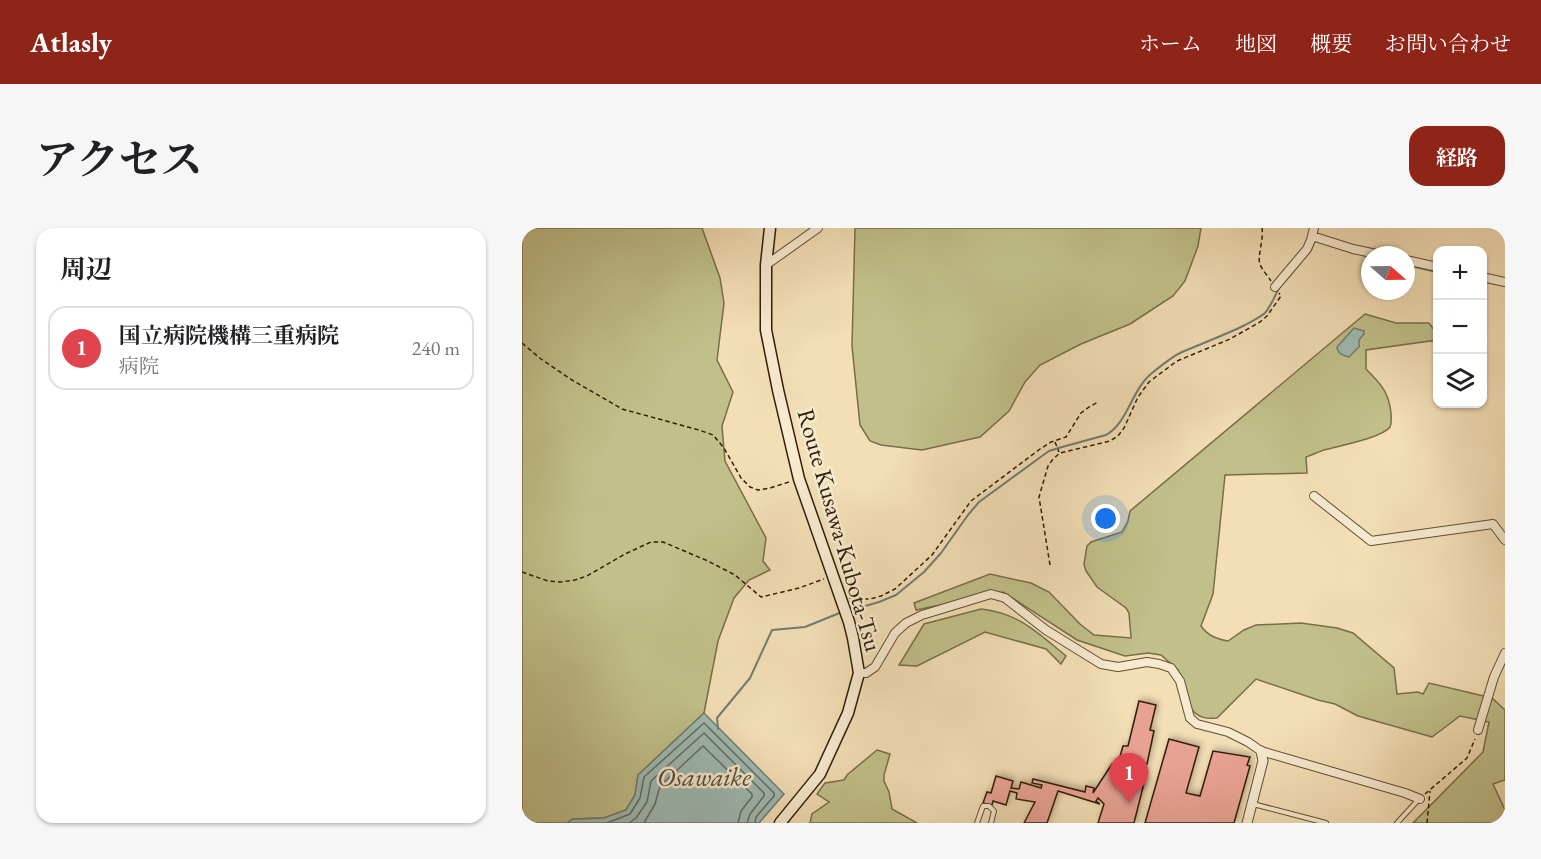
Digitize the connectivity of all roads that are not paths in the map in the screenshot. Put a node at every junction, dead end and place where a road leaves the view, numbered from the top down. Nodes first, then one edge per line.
1 (770, 228) edge
2 (818, 228) edge
3 (1313, 232) edge
4 (1361, 251) edge
5 (1415, 262) edge
6 (766, 265) junction
7 (1433, 266) edge
8 (1487, 278) edge
9 (1505, 282) edge
10 (1275, 287) road end
11 (1314, 496) dead end
12 (1505, 540) edge
13 (1505, 653) edge
14 (859, 673) junction
15 (1478, 730) road end
16 (1261, 752) junction
17 (1420, 799) joint
18 (1252, 804) junction
19 (780, 823) edge
20 (977, 823) edge
21 (991, 823) edge
22 (1247, 823) edge
23 (1326, 823) edge
24 (1397, 823) edge

1 - 6 main road, Route Kusawa-Kubota-Tsu
2 - 6 street
3 - 4 street
3 - 10 street
5 - 7 street
6 - 14 main road, Route Kusawa-Kubota-Tsu
8 - 9 street
11 - 12 street
13 - 15 street
14 - 16 street
14 - 19 main road, Route Kusawa-Kubota-Tsu
16 - 17 street
16 - 18 street
17 - 24 lane
18 - 22 street
18 - 23 lane
20 - 21 lane

